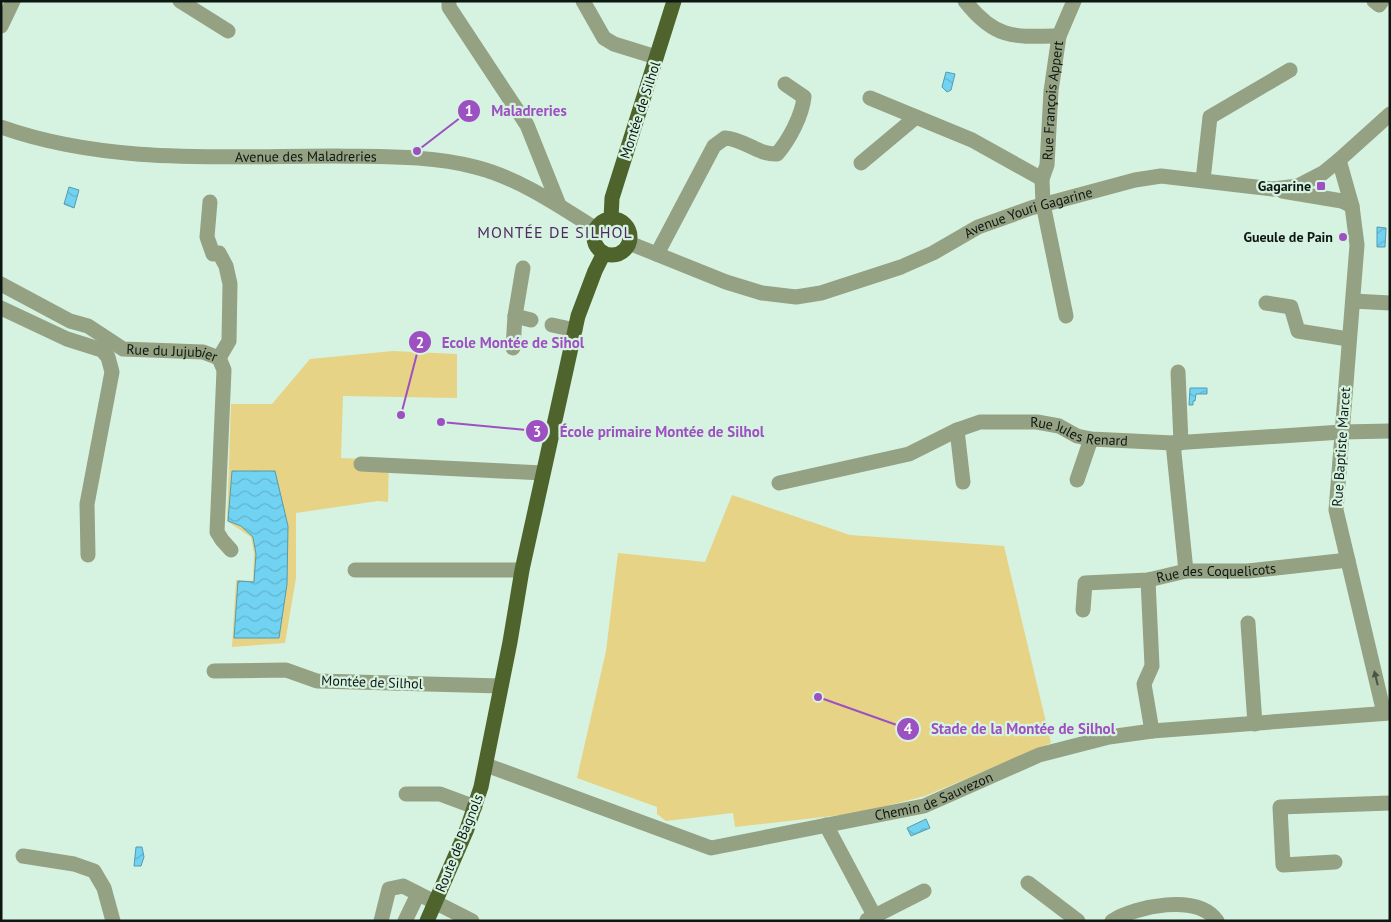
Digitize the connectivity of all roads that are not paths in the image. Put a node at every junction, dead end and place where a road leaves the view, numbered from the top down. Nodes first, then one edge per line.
1 (13, 1) edge
2 (180, 1) edge
3 (449, 1) edge
4 (583, 1) edge
5 (674, 1) edge
6 (965, 1) edge
7 (1074, 1) edge
8 (1374, 1) edge
9 (1382, 1) edge
10 (1, 26) edge
11 (228, 31) dead end
12 (1058, 36) junction
13 (656, 57) junction
14 (1290, 70) dead end
15 (785, 84) dead end
16 (870, 98) dead end
17 (1390, 114) edge
18 (916, 117) junction
19 (1, 127) edge
20 (1339, 160) junction
21 (861, 163) dead end
22 (1042, 179) junction
23 (1203, 180) junction
24 (1274, 188) junction
25 (210, 202) dead end
26 (1043, 204) junction
27 (559, 205) junction
28 (1352, 206) junction
29 (611, 219) junction
30 (596, 229) junction
31 (629, 243) junction
32 (604, 253) junction
33 (658, 254) junction
34 (523, 268) dead end
35 (1, 284) edge
36 (1353, 301) junction
37 (1266, 302) dead end
38 (1390, 303) edge
39 (1, 308) edge
40 (515, 316) junction
41 (1066, 316) dead end
42 (531, 320) dead end
43 (552, 325) dead end
44 (575, 330) junction
45 (1348, 339) junction
46 (513, 348) dead end
47 (219, 358) junction
48 (1178, 372) dead end
49 (957, 430) junction
50 (1390, 431) edge
51 (1342, 432) junction
52 (1091, 439) junction
53 (1177, 443) junction
54 (361, 464) dead end
55 (543, 473) junction
56 (1078, 480) dead end
57 (963, 482) dead end
58 (780, 483) dead end
59 (231, 550) dead end
60 (88, 555) dead end
61 (1348, 560) junction
62 (355, 570) dead end
63 (522, 570) junction
64 (1186, 571) junction
65 (1148, 580) junction
66 (1083, 610) dead end
67 (1248, 624) dead end
68 (214, 671) dead end
69 (501, 686) junction
70 (1387, 713) edge
71 (1255, 724) junction
72 (1152, 731) junction
73 (486, 764) junction
74 (406, 794) dead end
75 (1390, 803) edge
76 (475, 807) junction
77 (826, 825) junction
78 (23, 856) dead end
79 (1335, 862) dead end
80 (1028, 883) dead end
81 (924, 891) dead end
82 (418, 894) junction
83 (435, 903) junction
84 (871, 919) edge
85 (113, 921) edge
86 (381, 921) edge
87 (405, 921) edge
88 (428, 921) edge
89 (472, 921) edge
90 (1078, 921) edge
91 (1112, 921) edge
92 (1217, 921) edge

1 - 10 street
2 - 11 street
3 - 27 street
4 - 13 street
5 - 13 main road, Montée de Silhol
6 - 12 street
7 - 12 street, Rue François Appert
8 - 9 street
12 - 22 street, Rue François Appert
13 - 29 main road, Montée de Silhol
14 - 23 street
15 - 33 street
16 - 18 street, Avenue Youri Gagarine
17 - 20 street, Avenue Youri Gagarine
18 - 21 street
18 - 22 street, Avenue Youri Gagarine
19 - 27 street, Avenue des Maladreries
20 - 24 street, Avenue Youri Gagarine
20 - 28 street, Rue Baptiste Marcet
22 - 26 street, Rue François Appert
23 - 24 street, Avenue Youri Gagarine
23 - 26 street, Avenue Youri Gagarine
24 - 28 street
25 - 47 street
26 - 33 street, Avenue Youri Gagarine
26 - 41 street, Rue François Appert
27 - 30 street, Avenue des Maladreries
28 - 36 street, Rue Baptiste Marcet
29 - 30 main road
29 - 31 main road
30 - 32 main road
31 - 32 main road
31 - 33 street, Avenue Youri Gagarine
32 - 44 main road
34 - 40 street
35 - 47 street, Rue du Jujubier
36 - 38 street
36 - 45 street, Rue Baptiste Marcet
37 - 45 street
39 - 60 street
40 - 42 street
40 - 46 street
43 - 44 street
44 - 55 main road
45 - 51 street, Rue Baptiste Marcet
47 - 59 street, Rue du Jujubier
48 - 53 street
49 - 52 street, Rue Jules Renard
49 - 57 street
49 - 58 street, Rue Jules Renard
50 - 51 street, Rue Jules Renard
51 - 53 street, Rue Jules Renard
51 - 61 street, Rue Baptiste Marcet
52 - 53 street, Rue Jules Renard
52 - 56 street
53 - 64 street
54 - 55 street
55 - 63 main road
61 - 64 street, Rue des Coquelicots
70 -> 61 street, Rue Baptiste Marcet
62 - 63 street
63 - 69 main road
64 - 65 street, Rue des Coquelicots
65 - 66 street
65 - 72 street, Rue des Coquelicots
67 - 71 street
68 - 69 street, Montée de Silhol
69 - 73 main road
70 - 71 street, Chemin de Sauvezon
71 - 72 street, Chemin de Sauvezon
72 - 77 street, Chemin de Sauvezon
73 - 76 main road, Route de Bagnols
73 - 77 street, Chemin de Sauvezon
74 - 76 street
75 - 79 street
76 - 83 main road, Route de Bagnols
77 - 84 street
78 - 85 street
80 - 90 street
81 - 84 street
82 - 83 street
82 - 86 street
82 - 87 street
83 - 88 main road, Route de Bagnols
83 - 89 street
91 - 92 street

